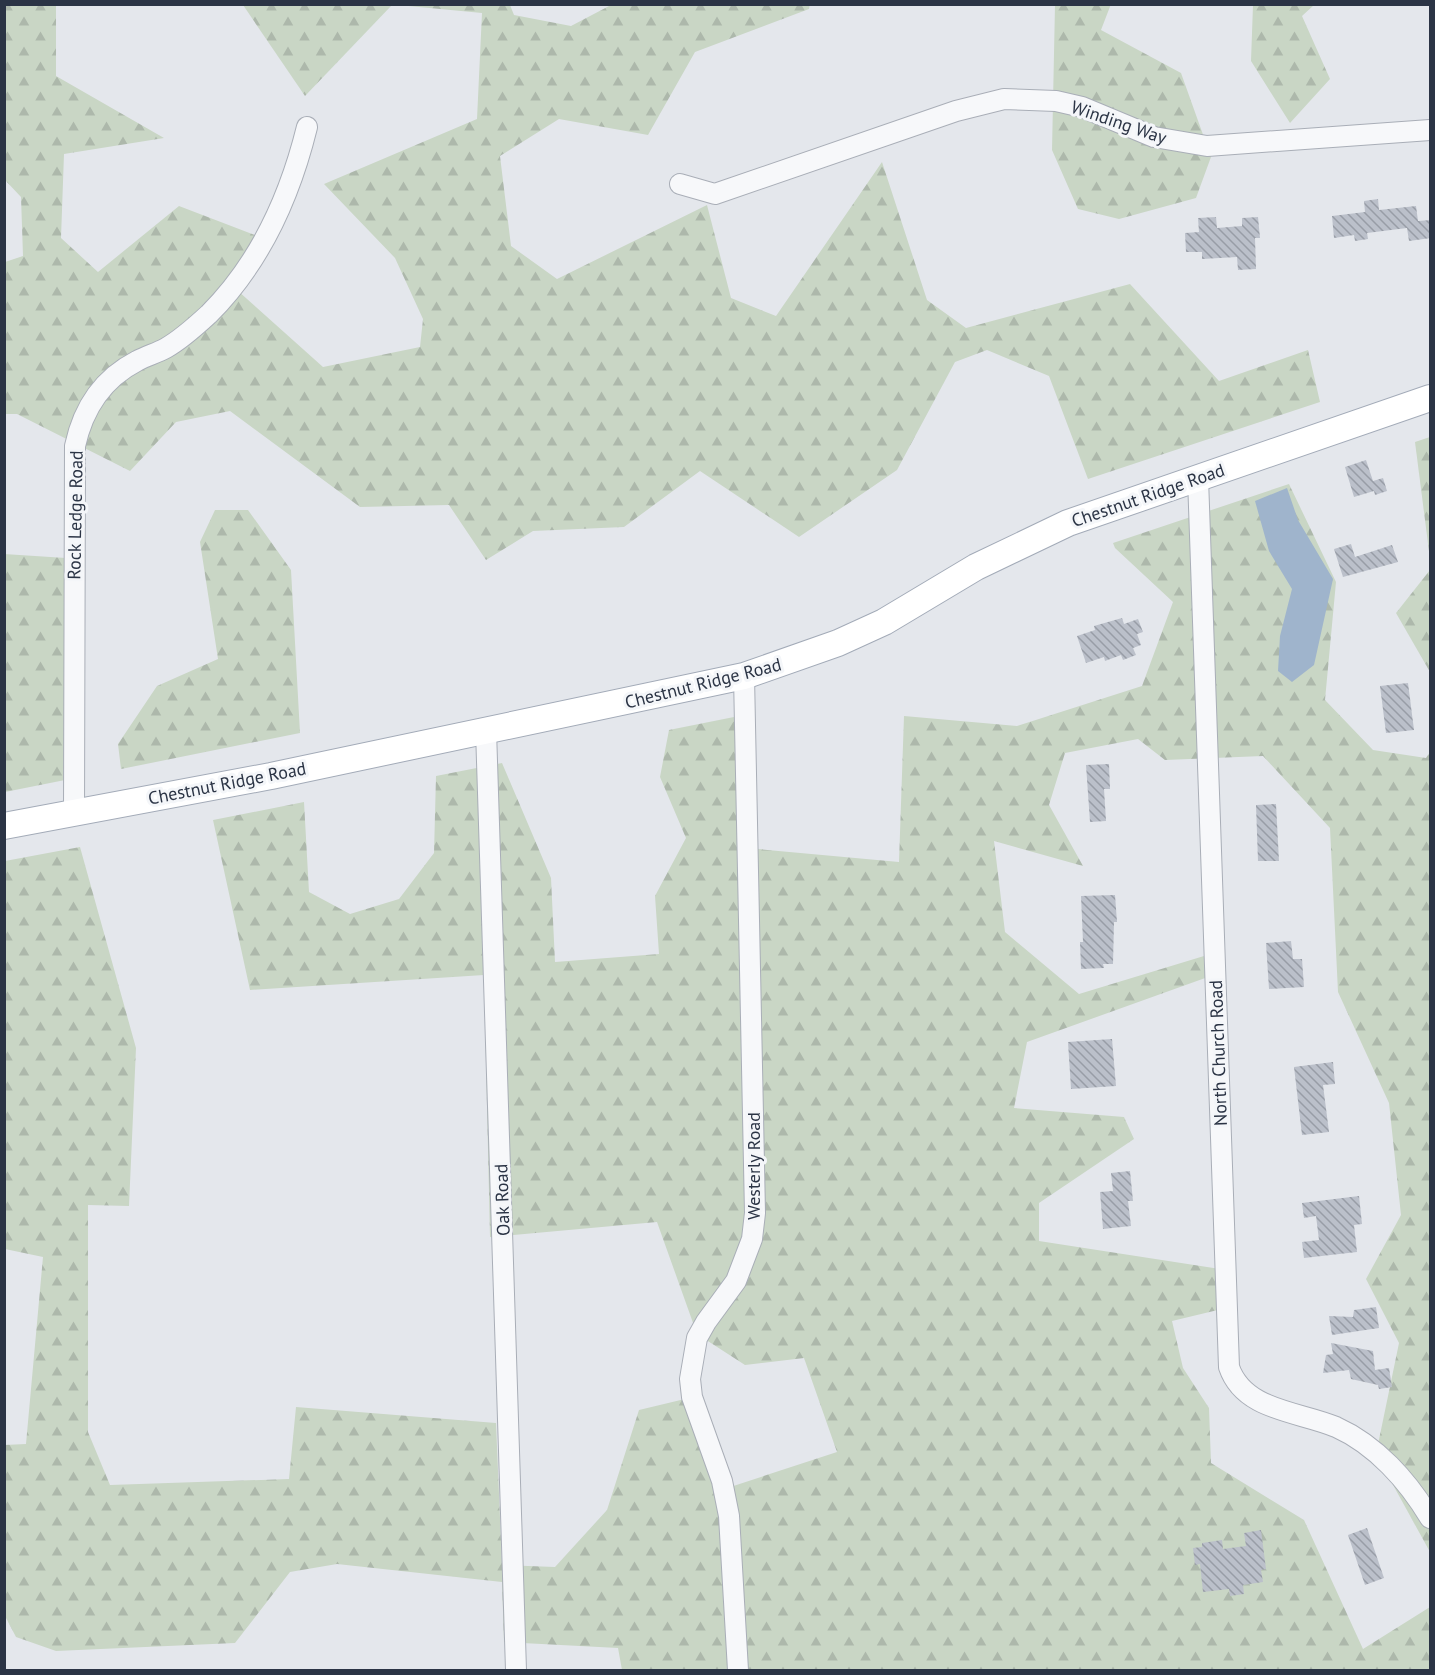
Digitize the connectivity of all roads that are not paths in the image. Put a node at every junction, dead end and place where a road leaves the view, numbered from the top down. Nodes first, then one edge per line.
1 (307, 127) dead end
2 (1431, 130) edge
3 (680, 184) dead end
4 (1431, 398) edge
5 (1198, 478) junction
6 (744, 676) junction
7 (486, 730) junction
8 (74, 813) junction
9 (4, 826) edge
10 (1431, 1518) edge
11 (516, 1671) edge
12 (738, 1671) edge

1 - 8 street, Rock Ledge Road
2 - 3 street, Winding Way
4 - 5 main road, Chestnut Ridge Road
5 - 6 main road, Chestnut Ridge Road
5 - 10 street, North Church Road
6 - 7 main road, Chestnut Ridge Road
6 - 12 street, Westerly Road
7 - 8 main road, Chestnut Ridge Road
7 - 11 street, Oak Road
8 - 9 main road, Chestnut Ridge Road

